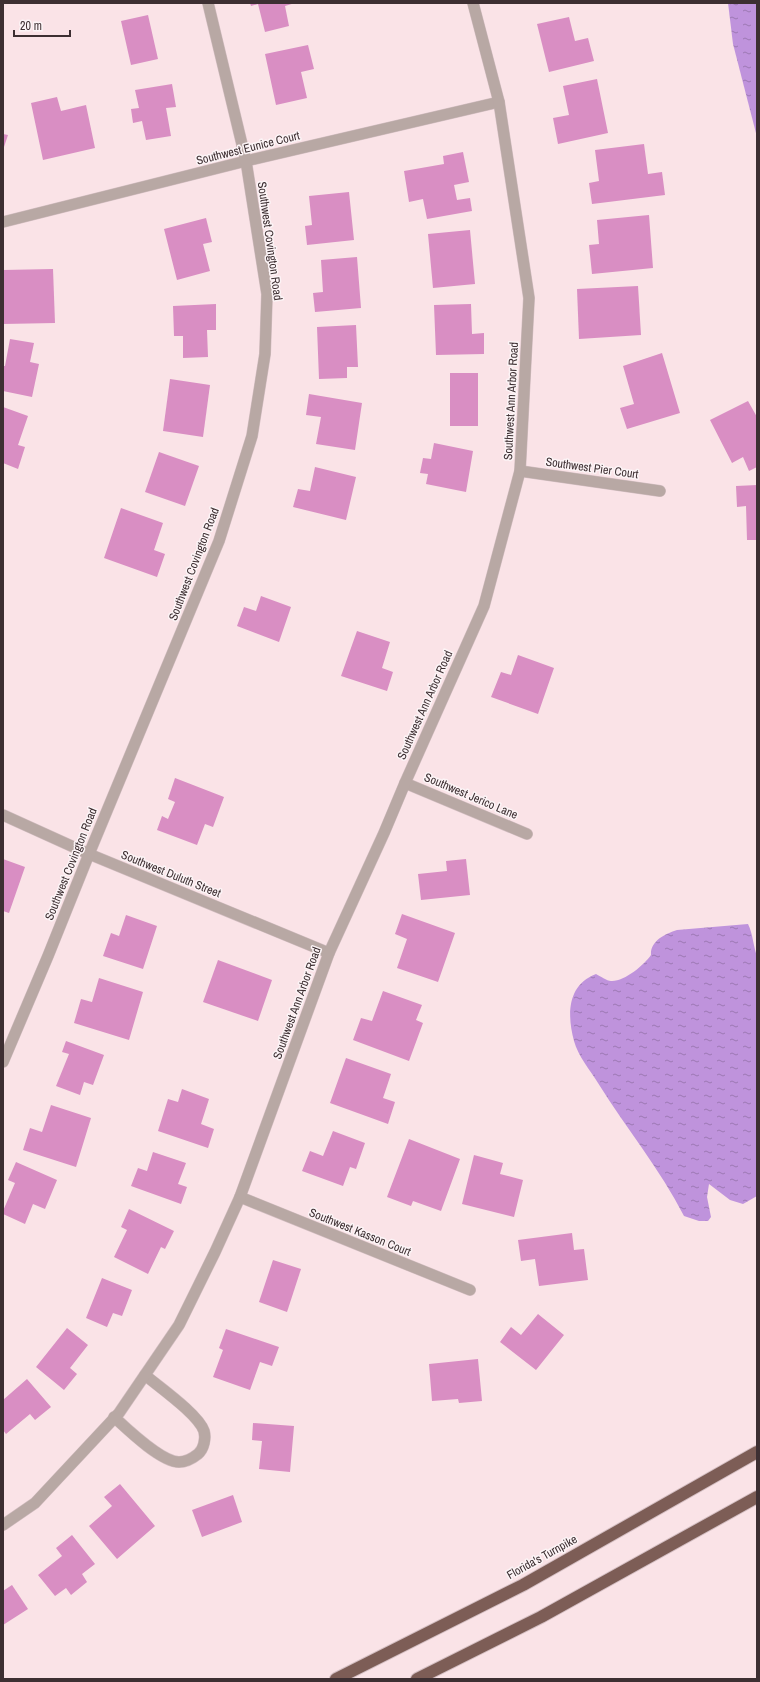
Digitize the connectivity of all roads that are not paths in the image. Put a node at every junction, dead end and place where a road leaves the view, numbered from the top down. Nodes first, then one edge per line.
1 (208, 3) edge
2 (473, 3) edge
3 (499, 102) junction
4 (246, 162) junction
5 (3, 222) edge
6 (520, 471) junction
7 (660, 491) dead end
8 (405, 783) junction
9 (3, 816) edge
10 (526, 834) dead end
11 (89, 854) junction
12 (329, 953) junction
13 (3, 1062) edge
14 (240, 1197) junction
15 (470, 1290) dead end
16 (145, 1375) junction
17 (114, 1417) junction
18 (757, 1452) edge
19 (757, 1496) edge
20 (3, 1525) edge
21 (336, 1679) edge
22 (417, 1679) edge

1 - 4 street, Southwest Covington Road
2 - 3 street, Southwest Ann Arbor Road
3 - 4 street, Southwest Eunice Court
3 - 6 street, Southwest Ann Arbor Road
4 - 5 street, Southwest Eunice Court
4 - 11 street, Southwest Covington Road
6 - 7 street, Southwest Pier Court
6 - 8 street, Southwest Ann Arbor Road
8 - 10 street, Southwest Jerico Lane
8 - 12 street, Southwest Ann Arbor Road
9 - 11 street, Southwest Duluth Street
11 - 12 street, Southwest Duluth Street
11 - 13 street, Southwest Covington Road
12 - 14 street, Southwest Ann Arbor Road
14 - 15 street, Southwest Kasson Court
14 - 16 street, Southwest Ann Arbor Road
16 - 17 street, Southwest Ann Arbor Road
16 - 17 street
17 - 20 street, Southwest Ann Arbor Road
18 - 21 highway, Florida's Turnpike
19 - 22 highway

